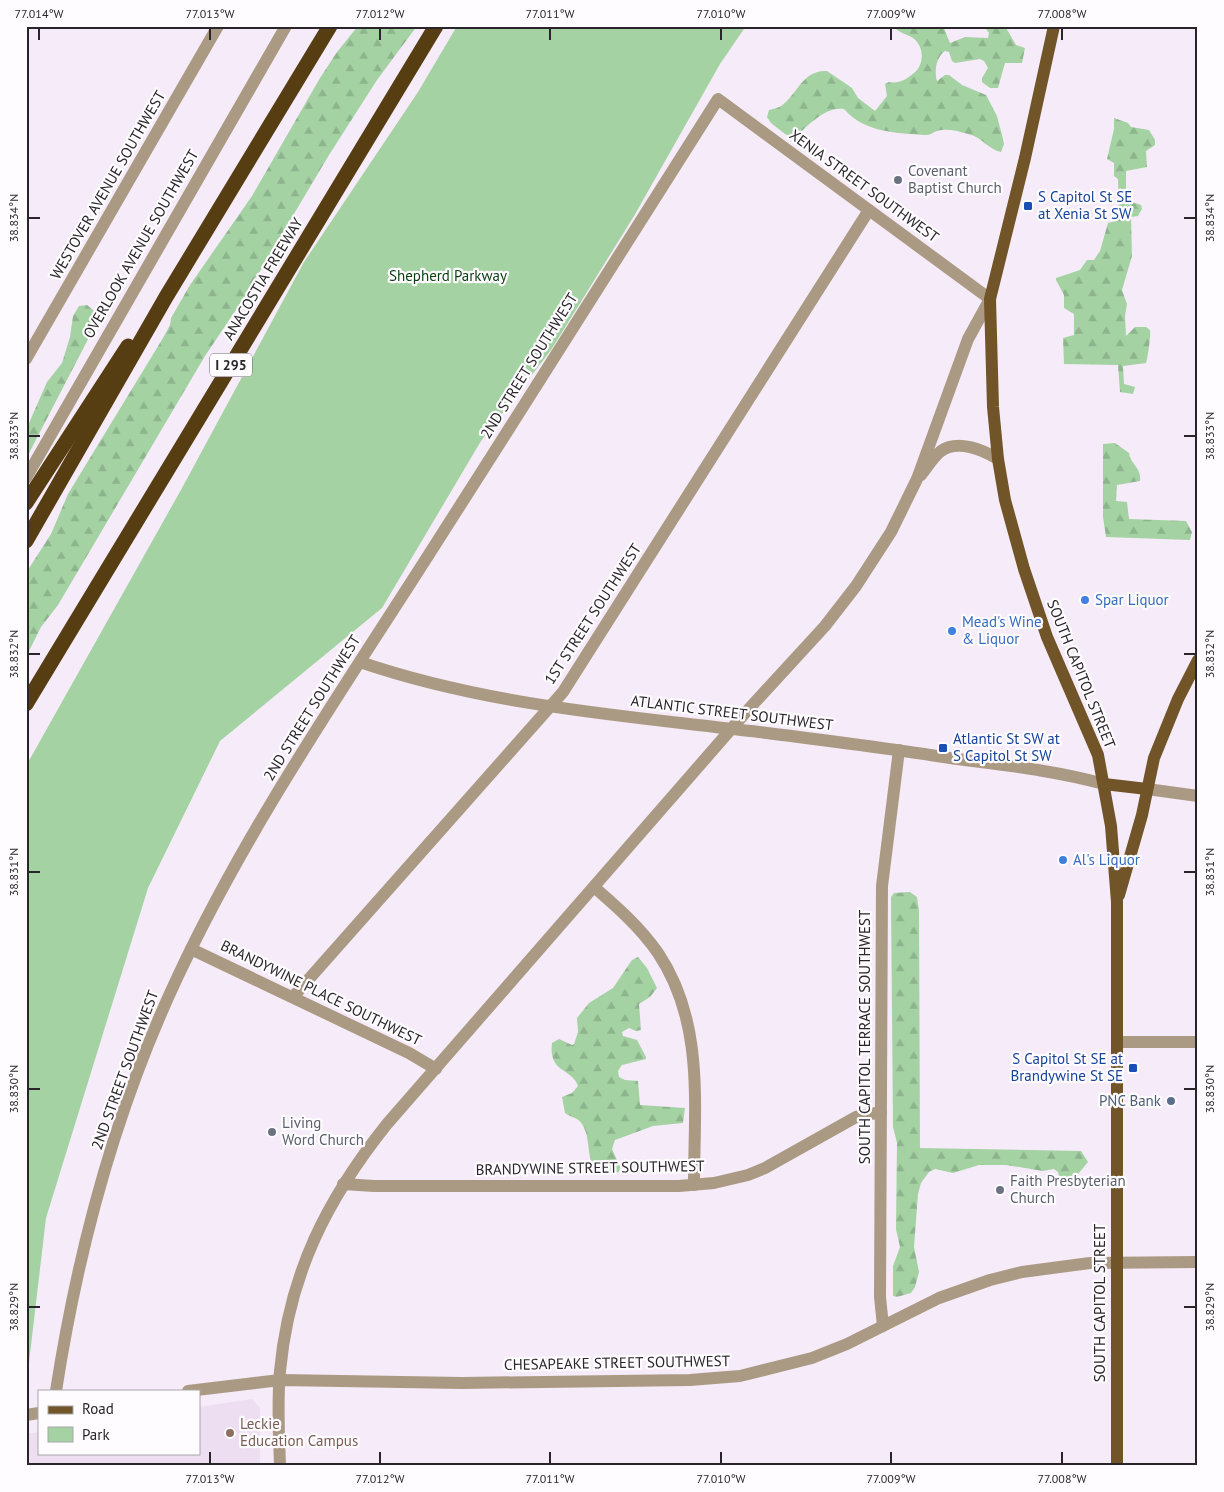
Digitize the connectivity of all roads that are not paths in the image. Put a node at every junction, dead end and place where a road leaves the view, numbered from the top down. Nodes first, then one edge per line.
1 (218, 26) edge
2 (286, 26) edge
3 (330, 26) edge
4 (436, 26) edge
5 (1054, 26) edge
6 (718, 99) joint
7 (869, 210) junction
8 (166, 297) junction
9 (990, 299) junction
10 (26, 359) edge
11 (998, 459) junction
12 (26, 478) edge
13 (917, 479) junction
14 (26, 503) edge
15 (26, 541) edge
16 (1198, 660) edge
17 (360, 662) junction
18 (26, 704) edge
19 (549, 707) junction
20 (731, 730) junction
21 (899, 750) junction
22 (1104, 784) junction
23 (1147, 789) junction
24 (1198, 796) edge
25 (594, 887) junction
26 (1117, 902) junction
27 (191, 949) junction
28 (293, 997) junction
29 (1117, 1042) junction
30 (1198, 1042) edge
31 (436, 1069) junction
32 (881, 1112) junction
33 (343, 1184) junction
34 (694, 1185) junction
35 (1116, 1262) junction
36 (1198, 1262) edge
37 (883, 1326) junction
38 (280, 1380) junction
39 (56, 1390) edge
40 (196, 1390) edge
41 (280, 1466) edge
42 (1117, 1466) edge

1 - 10 street, WESTOVER AVENUE SOUTHWEST
2 - 12 street, OVERLOOK AVENUE SOUTHWEST
3 - 8 highway
4 - 18 highway, ANACOSTIA FREEWAY / I 295
5 - 9 main road, SOUTH CAPITOL STREET
6 - 7 street, XENIA STREET SOUTHWEST
6 - 17 street, 2ND STREET SOUTHWEST
7 - 9 street, XENIA STREET SOUTHWEST
7 - 19 street, 1ST STREET SOUTHWEST
8 - 14 highway
8 - 15 highway
9 - 11 main road, SOUTH CAPITOL STREET
9 - 13 street
11 - 13 street
11 - 22 main road, SOUTH CAPITOL STREET
13 - 20 street
16 - 23 main road
17 - 19 street, ATLANTIC STREET SOUTHWEST
17 - 27 street, 2ND STREET SOUTHWEST
19 - 20 street, ATLANTIC STREET SOUTHWEST
19 - 28 street, 1ST STREET SOUTHWEST
20 - 21 street, ATLANTIC STREET SOUTHWEST
20 - 25 street
21 - 22 street, ATLANTIC STREET SOUTHWEST
21 - 32 street, SOUTH CAPITOL TERRACE SOUTHWEST
22 - 23 main road
22 - 26 main road, SOUTH CAPITOL STREET
23 - 24 street
23 - 26 main road
25 - 31 street
25 - 34 street
26 - 29 main road, SOUTH CAPITOL STREET
27 - 28 street, BRANDYWINE PLACE SOUTHWEST
27 - 39 street, 2ND STREET SOUTHWEST
28 - 31 street, BRANDYWINE PLACE SOUTHWEST
29 - 30 street
29 - 35 main road, SOUTH CAPITOL STREET
31 - 33 street
32 - 34 street, BRANDYWINE STREET SOUTHWEST
32 - 37 street, SOUTH CAPITOL TERRACE SOUTHWEST
33 - 34 street, BRANDYWINE STREET SOUTHWEST
33 - 38 street
35 - 36 street, CHESAPEAKE STREET SOUTHWEST
35 - 37 street, CHESAPEAKE STREET SOUTHWEST
35 - 42 main road, SOUTH CAPITOL STREET
37 - 38 street, CHESAPEAKE STREET SOUTHWEST
38 - 40 street, CHESAPEAKE STREET SOUTHWEST
38 - 41 street

